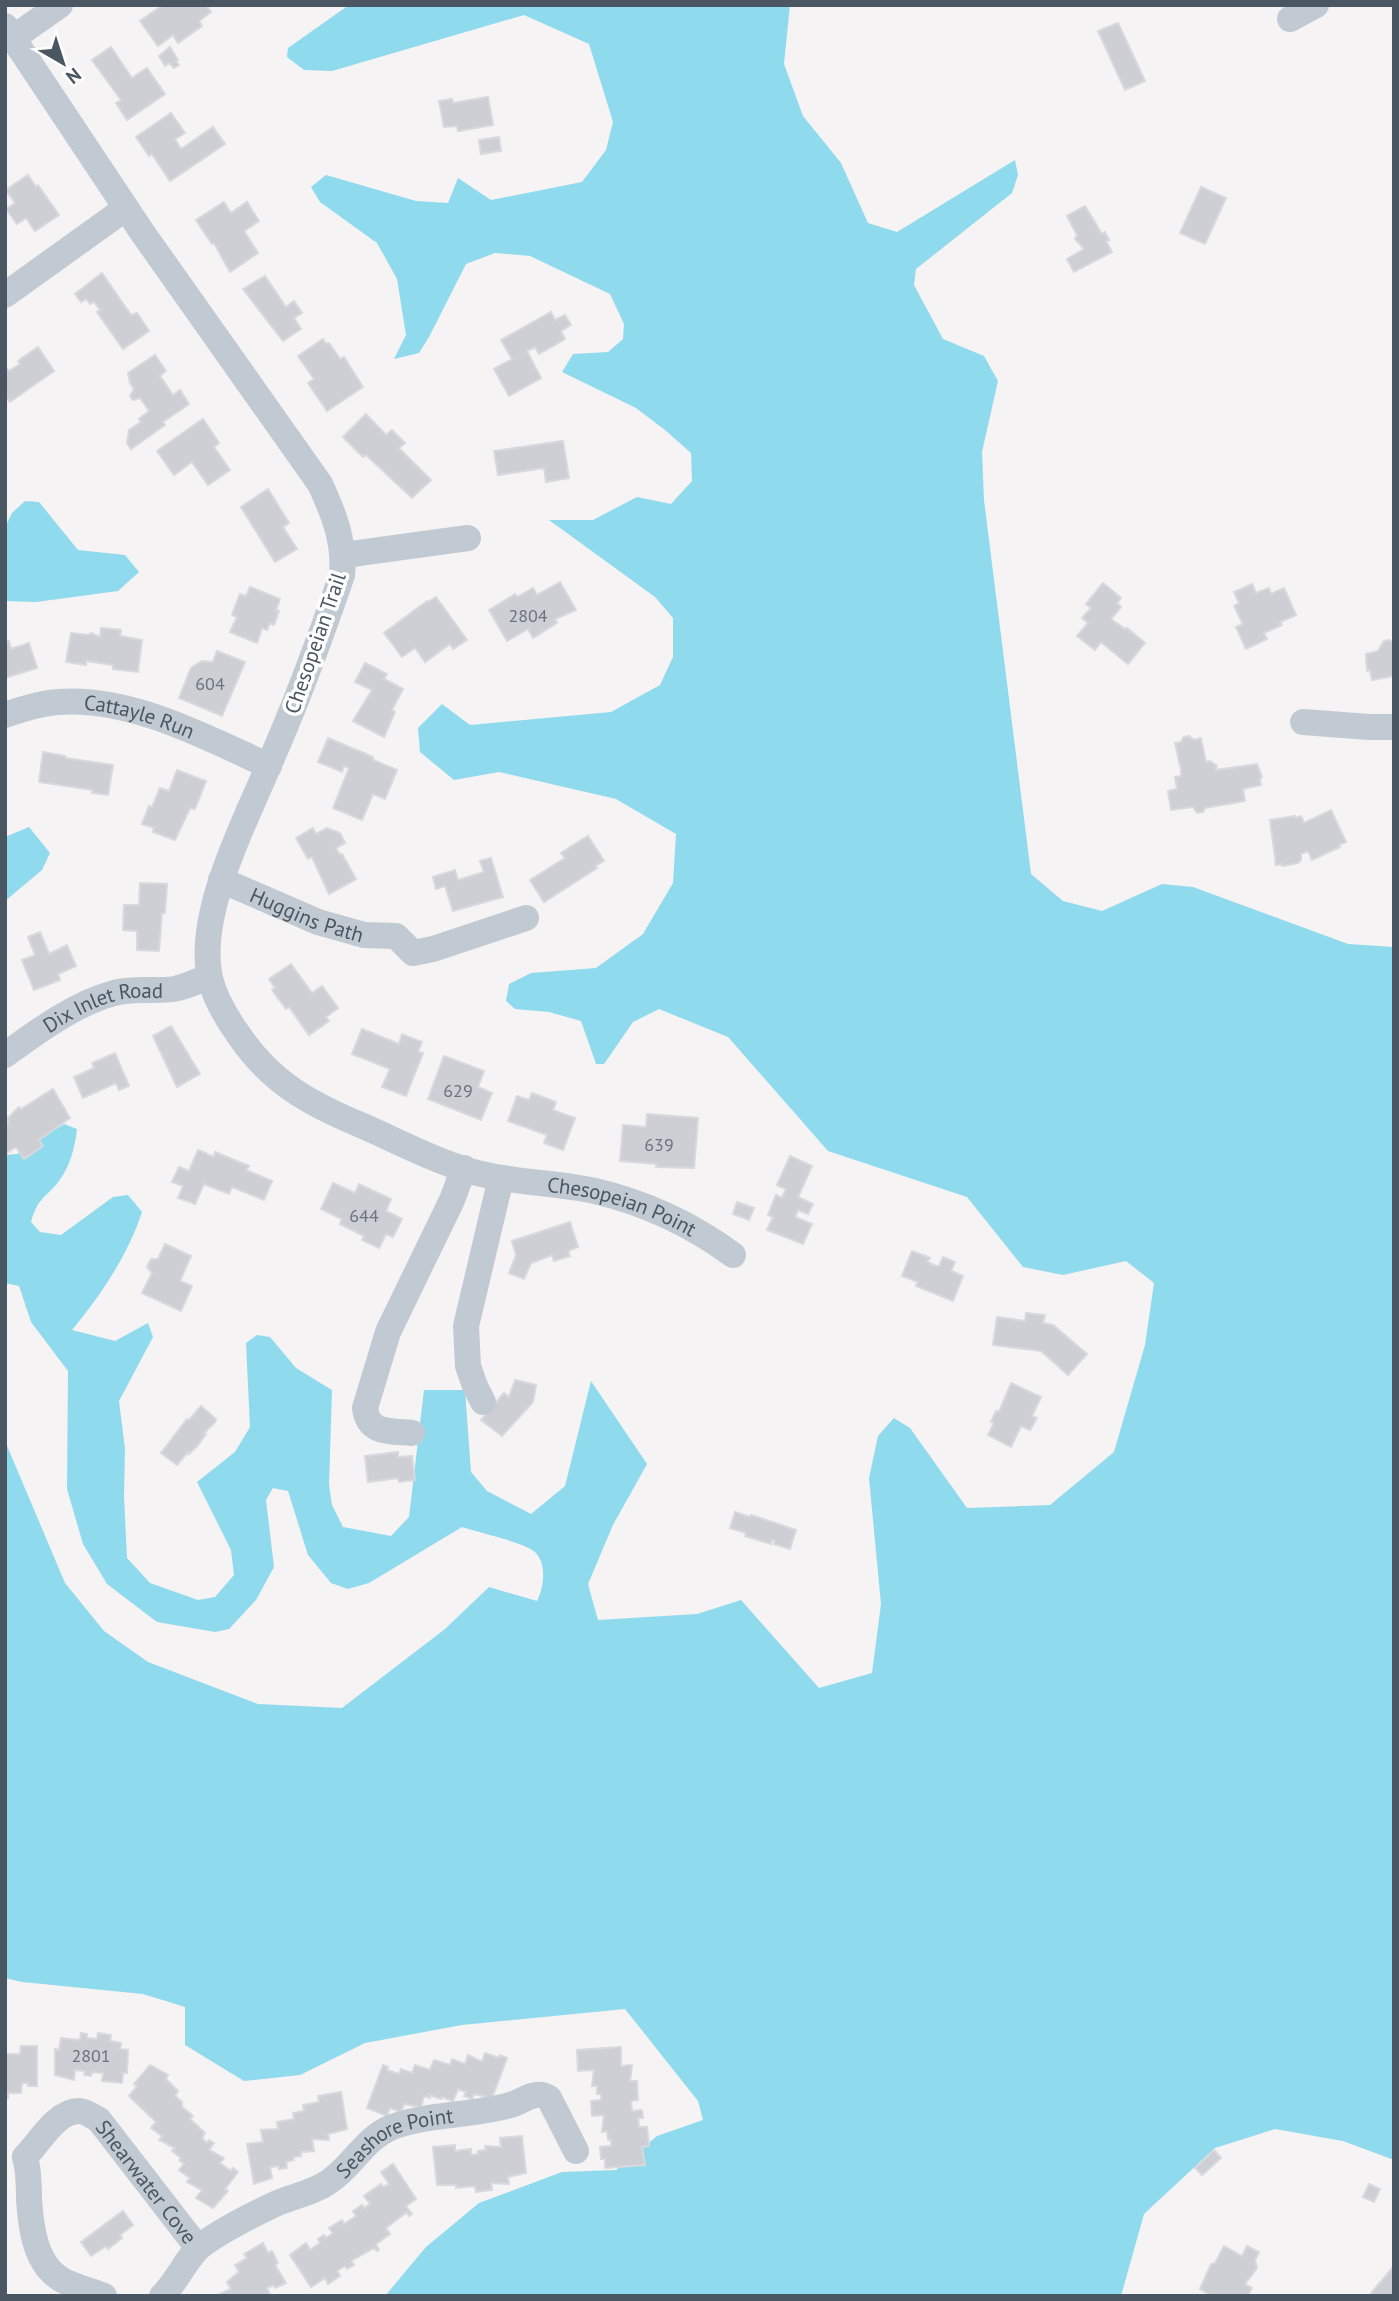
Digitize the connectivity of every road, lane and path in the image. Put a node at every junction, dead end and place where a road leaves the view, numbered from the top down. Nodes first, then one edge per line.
1 (60, 5) edge
2 (1316, 5) edge
3 (1290, 19) dead end
4 (9, 32) edge
5 (126, 208) junction
6 (5, 295) edge
7 (468, 538) dead end
8 (344, 555) junction
9 (5, 715) edge
10 (1303, 722) dead end
11 (1394, 727) edge
12 (269, 766) junction
13 (221, 880) junction
14 (526, 918) dead end
15 (209, 976) junction
16 (5, 1055) edge
17 (464, 1168) junction
18 (501, 1178) junction
19 (733, 1255) dead end
20 (483, 1402) dead end
21 (412, 1433) dead end
22 (576, 2151) dead end
23 (15, 2152) edge
24 (198, 2248) junction
25 (104, 2296) edge
26 (162, 2296) edge

1 - 4 street
2 - 3 street
4 - 5 street, Chesopeian Trail
5 - 6 street
5 - 8 street, Chesopeian Trail
7 - 8 street
8 - 12 street, Chesopeian Trail
9 - 12 street, Cattayle Run
10 - 11 street
12 - 13 street, Chesopeian Trail
13 - 14 street, Huggins Path
13 - 15 street, Chesopeian Trail
15 - 16 street, Dix Inlet Road
15 - 17 street, Chesopeian Trail
17 - 18 street, Chesopeian Trail
17 - 21 street
18 - 19 street, Chesopeian Point
18 - 20 street
22 - 24 street, Seashore Point
23 - 24 street, Shearwater Cove
23 - 25 street, Shearwater Cove
24 - 26 street, Shearwater Cove

